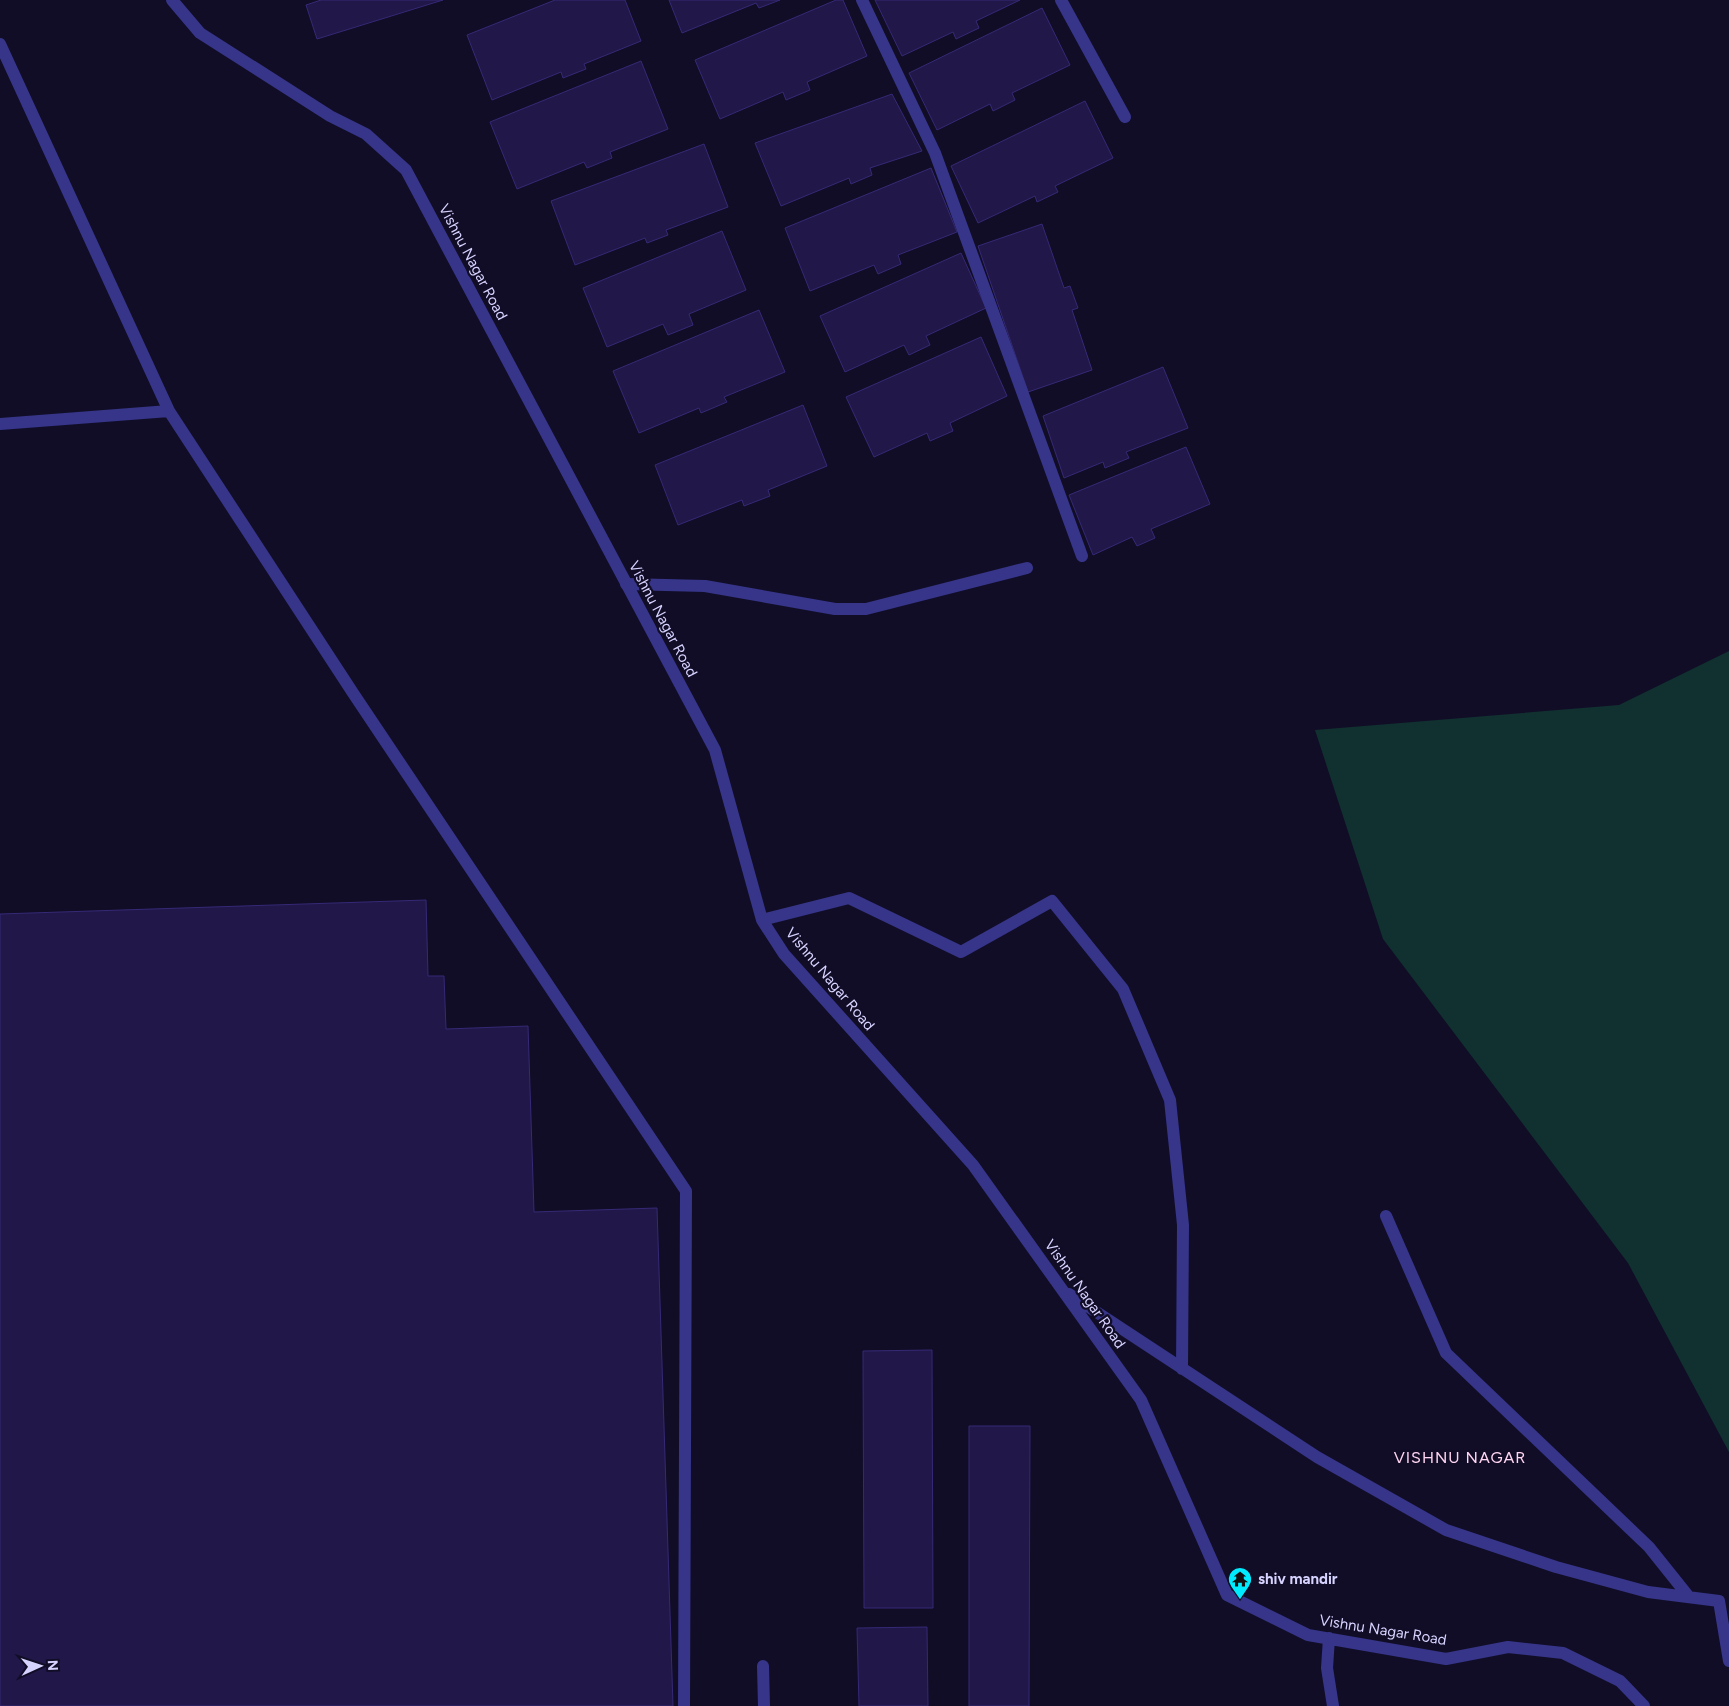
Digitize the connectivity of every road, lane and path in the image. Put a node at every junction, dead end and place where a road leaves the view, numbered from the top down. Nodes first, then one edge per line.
1 (172, 0) edge
2 (862, 0) edge
3 (1061, 0) edge
4 (0, 44) edge
5 (1125, 117) dead end
6 (169, 411) junction
7 (0, 424) edge
8 (1082, 556) dead end
9 (1027, 568) dead end
10 (626, 584) junction
11 (762, 920) junction
12 (1386, 1216) dead end
13 (1062, 1290) junction
14 (1182, 1368) junction
15 (1689, 1597) junction
16 (1329, 1638) junction
17 (1729, 1661) edge
18 (763, 1666) dead end
19 (684, 1706) edge
20 (764, 1706) edge
21 (1333, 1706) edge
22 (1644, 1706) edge

1 - 10 street, Vishnu Nagar Road
2 - 8 street
3 - 5 street
4 - 6 street
6 - 7 street
6 - 19 street
9 - 10 street
10 - 11 street, Vishnu Nagar Road
11 - 13 street, Vishnu Nagar Road
11 - 14 street
12 - 15 street
13 - 14 street
13 - 16 street, Vishnu Nagar Road
14 - 15 street
15 - 17 street
16 - 21 street
16 - 22 street, Vishnu Nagar Road
18 - 20 street

